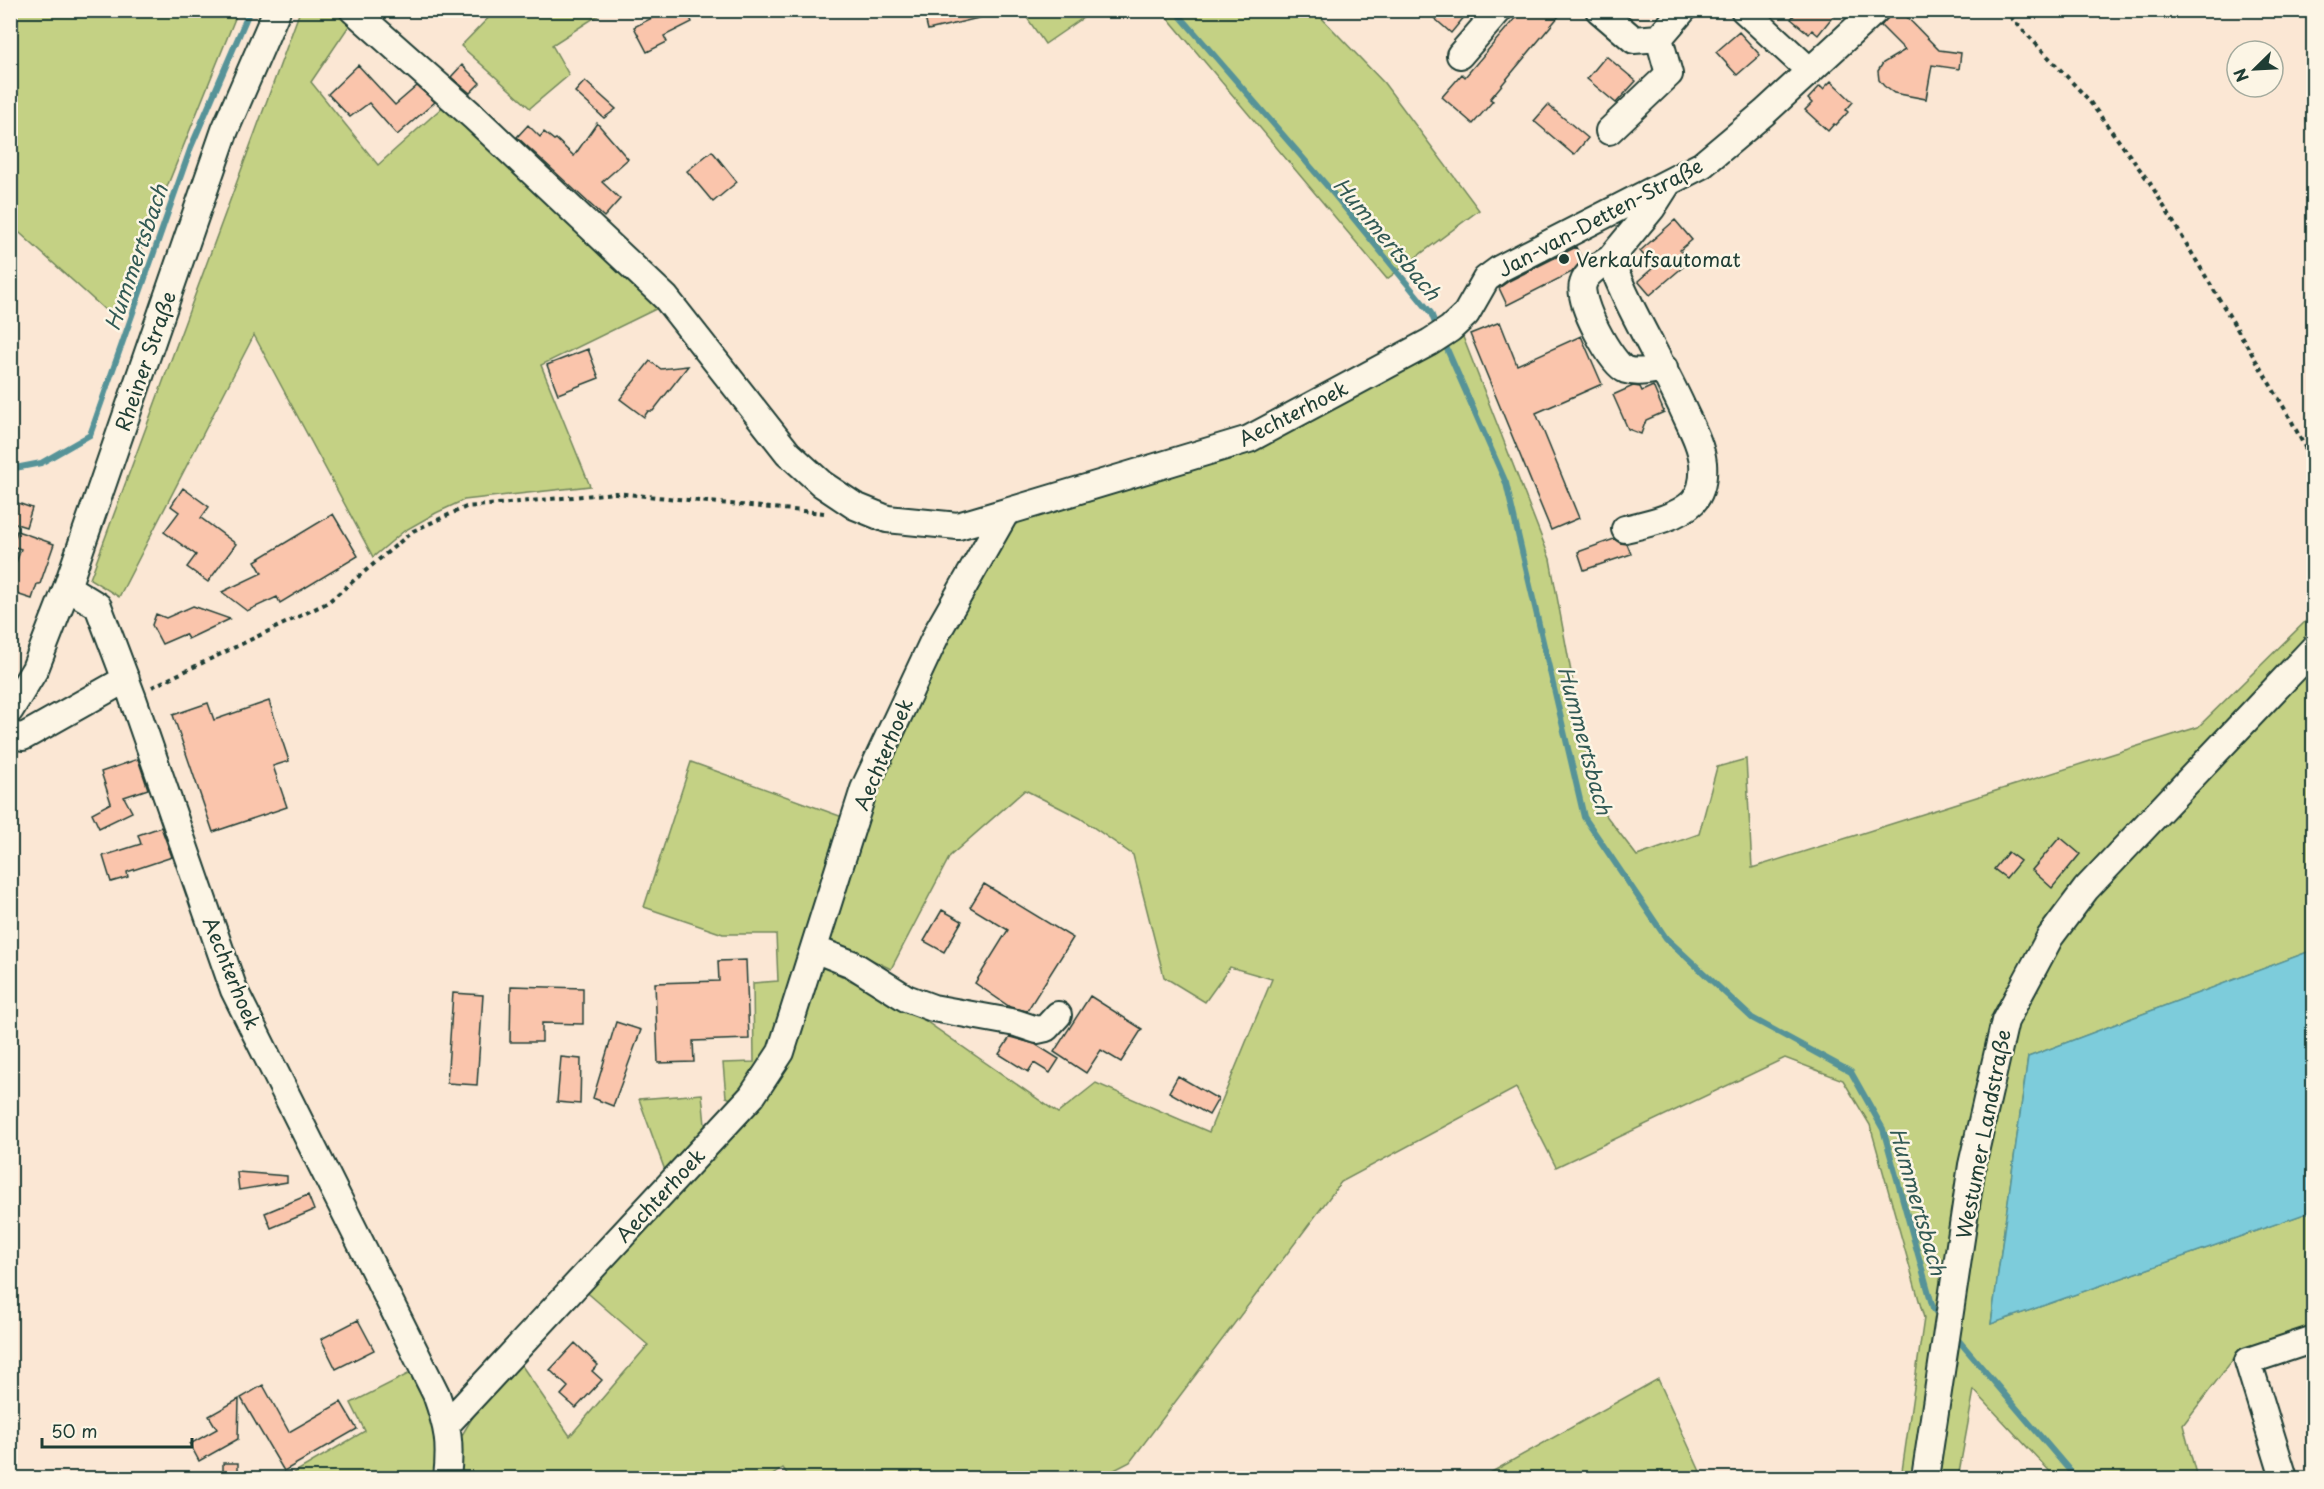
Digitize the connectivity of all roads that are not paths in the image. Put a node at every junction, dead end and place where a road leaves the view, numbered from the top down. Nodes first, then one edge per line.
1 (277, 10) edge
2 (352, 10) edge
3 (1498, 10) edge
4 (1599, 10) edge
5 (1683, 10) edge
6 (1744, 10) edge
7 (1876, 10) edge
8 (1659, 38) junction
9 (1460, 55) dead end
10 (1810, 71) junction
11 (1609, 131) dead end
12 (1668, 183) junction
13 (1611, 212) junction
14 (1627, 238) junction
15 (1610, 258) junction
16 (1486, 279) joint
17 (1664, 368) junction
18 (1006, 512) junction
19 (1625, 529) dead end
20 (67, 587) junction
21 (2313, 648) edge
22 (129, 687) junction
23 (10, 710) edge
24 (10, 735) edge
25 (814, 949) junction
26 (1058, 1015) dead end
27 (2313, 1338) edge
28 (447, 1424) junction
29 (447, 1479) edge
30 (1925, 1479) edge
31 (2284, 1479) edge

1 - 20 street, Rheiner Straße
2 - 18 street
3 - 9 street
4 - 8 street
5 - 8 street
6 - 10 street
7 - 10 street, Jan-van-Detten-Straße
8 - 11 street
10 - 12 street, Jan-van-Detten-Straße
12 - 13 street, Jan-van-Detten-Straße
12 - 14 street
13 - 14 street
13 - 16 street, Jan-van-Detten-Straße
14 - 15 street
15 - 17 street
15 - 17 street
16 - 18 street, Aechterhoek
17 - 19 street
18 - 25 street, Aechterhoek
20 - 22 street, Aechterhoek
20 - 23 street, Rheiner Straße
21 - 30 street, Westumer Landstraße
22 - 24 street
22 - 28 street, Aechterhoek
25 - 26 street
25 - 28 street, Aechterhoek
27 - 31 street
28 - 29 street, Aechterhoek

